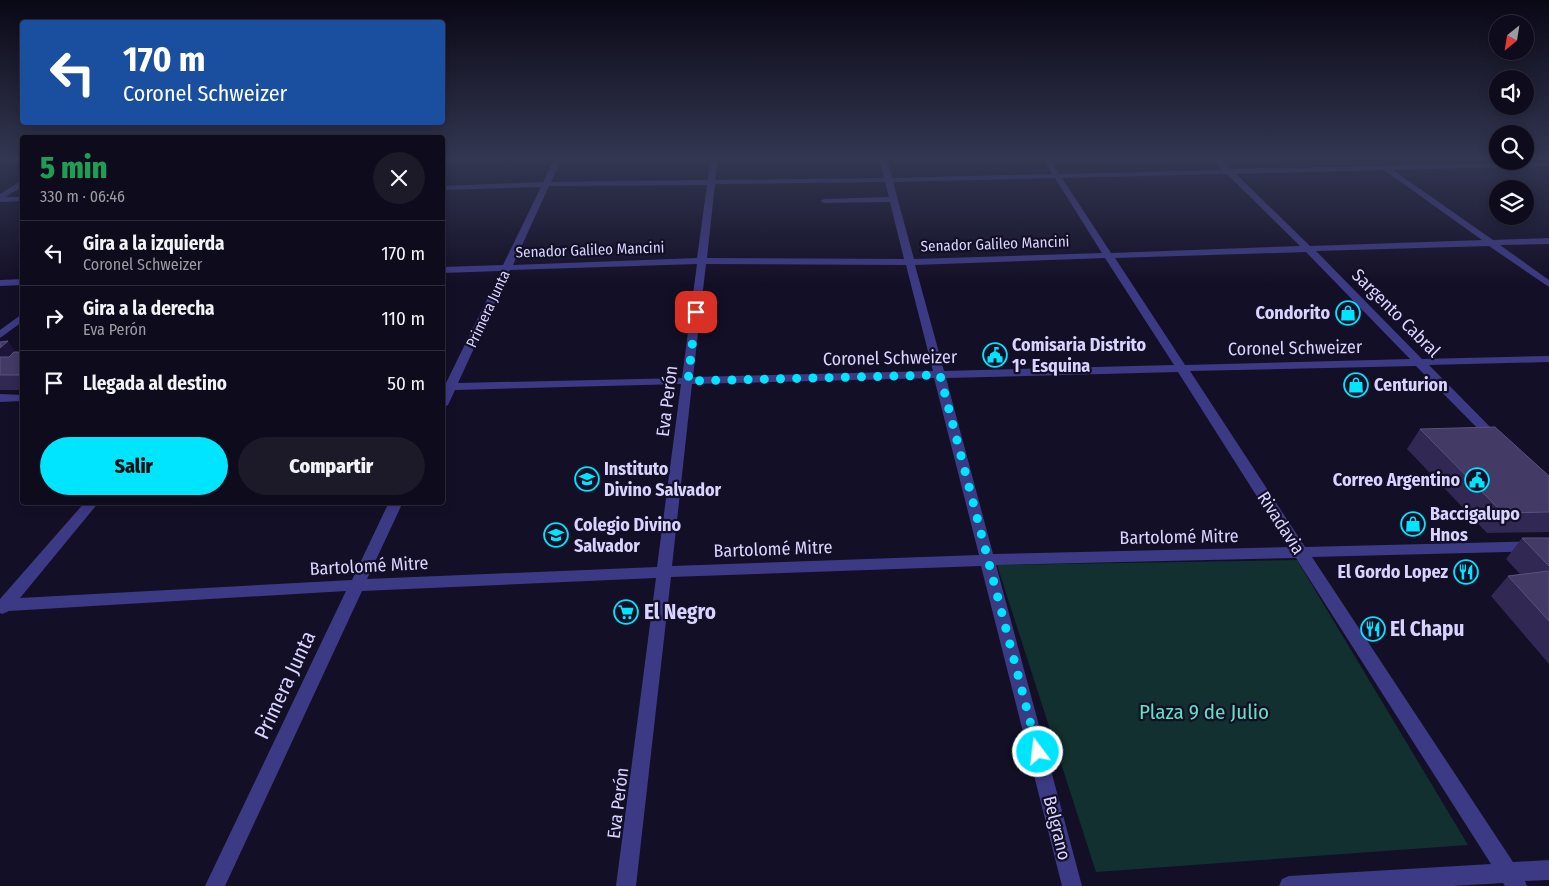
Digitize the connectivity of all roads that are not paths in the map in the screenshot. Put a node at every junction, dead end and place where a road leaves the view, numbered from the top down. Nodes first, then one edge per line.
1 (539, 200) edge
2 (710, 200) edge
3 (847, 200) edge
4 (894, 200) edge
5 (1073, 200) edge
6 (1258, 200) edge
7 (1432, 200) edge
8 (824, 201) dead end
9 (1549, 241) edge
10 (1491, 243) junction
11 (1308, 249) junction
12 (1108, 256) junction
13 (702, 261) junction
14 (910, 262) junction
15 (507, 268) junction
16 (445, 270) edge
17 (20, 282) edge
18 (0, 283) edge
19 (1549, 284) edge
20 (20, 319) edge
21 (0, 335) edge
22 (1549, 359) edge
23 (1421, 363) junction
24 (1182, 369) junction
25 (940, 375) junction
26 (688, 381) junction
27 (447, 387) edge
28 (0, 398) edge
29 (20, 398) edge
30 (1502, 445) edge
31 (90, 505) edge
32 (395, 505) edge
33 (1549, 546) edge
34 (1300, 553) junction
35 (988, 560) junction
36 (666, 572) junction
37 (358, 584) junction
38 (1, 606) edge
39 (1549, 870) edge
40 (1513, 879) edge
41 (215, 886) edge
42 (626, 886) edge
43 (1072, 886) edge
44 (1289, 886) edge

1 - 15 street, Primera Junta
2 - 13 street, Eva Perón
3 - 8 street
4 - 14 street, Belgrano
5 - 12 street, Rivadavia
6 - 11 street, Sargento Cabral
7 - 10 street
9 - 10 street, Senador Galileo Mancini
10 - 11 street, Senador Galileo Mancini
10 - 19 street
11 - 12 street, Senador Galileo Mancini
11 - 23 street, Sargento Cabral
12 - 14 street, Senador Galileo Mancini
12 - 24 street, Rivadavia
13 - 14 street, Senador Galileo Mancini
13 - 15 street, Senador Galileo Mancini
13 - 26 street, Eva Perón
14 - 25 street, Belgrano
15 - 16 street, Senador Galileo Mancini
15 - 27 street, Primera Junta
17 - 18 street
20 - 21 street
22 - 23 street, Coronel Schweizer
23 - 24 street, Coronel Schweizer
23 - 30 street, Sargento Cabral
24 - 25 street, Coronel Schweizer
24 - 34 street, Rivadavia
25 - 26 street, Coronel Schweizer
25 - 35 street, Belgrano
26 - 27 street, Coronel Schweizer
26 - 36 street, Eva Perón
28 - 29 street
31 - 38 street
32 - 37 street, Primera Junta
33 - 34 street, Bartolomé Mitre
34 - 35 street, Bartolomé Mitre
34 - 40 street, Rivadavia
35 - 36 street, Bartolomé Mitre
35 - 43 street, Belgrano
36 - 37 street, Bartolomé Mitre
36 - 42 street, Eva Perón
37 - 38 street, Bartolomé Mitre
37 - 41 street, Primera Junta
39 - 40 street
40 - 44 street

